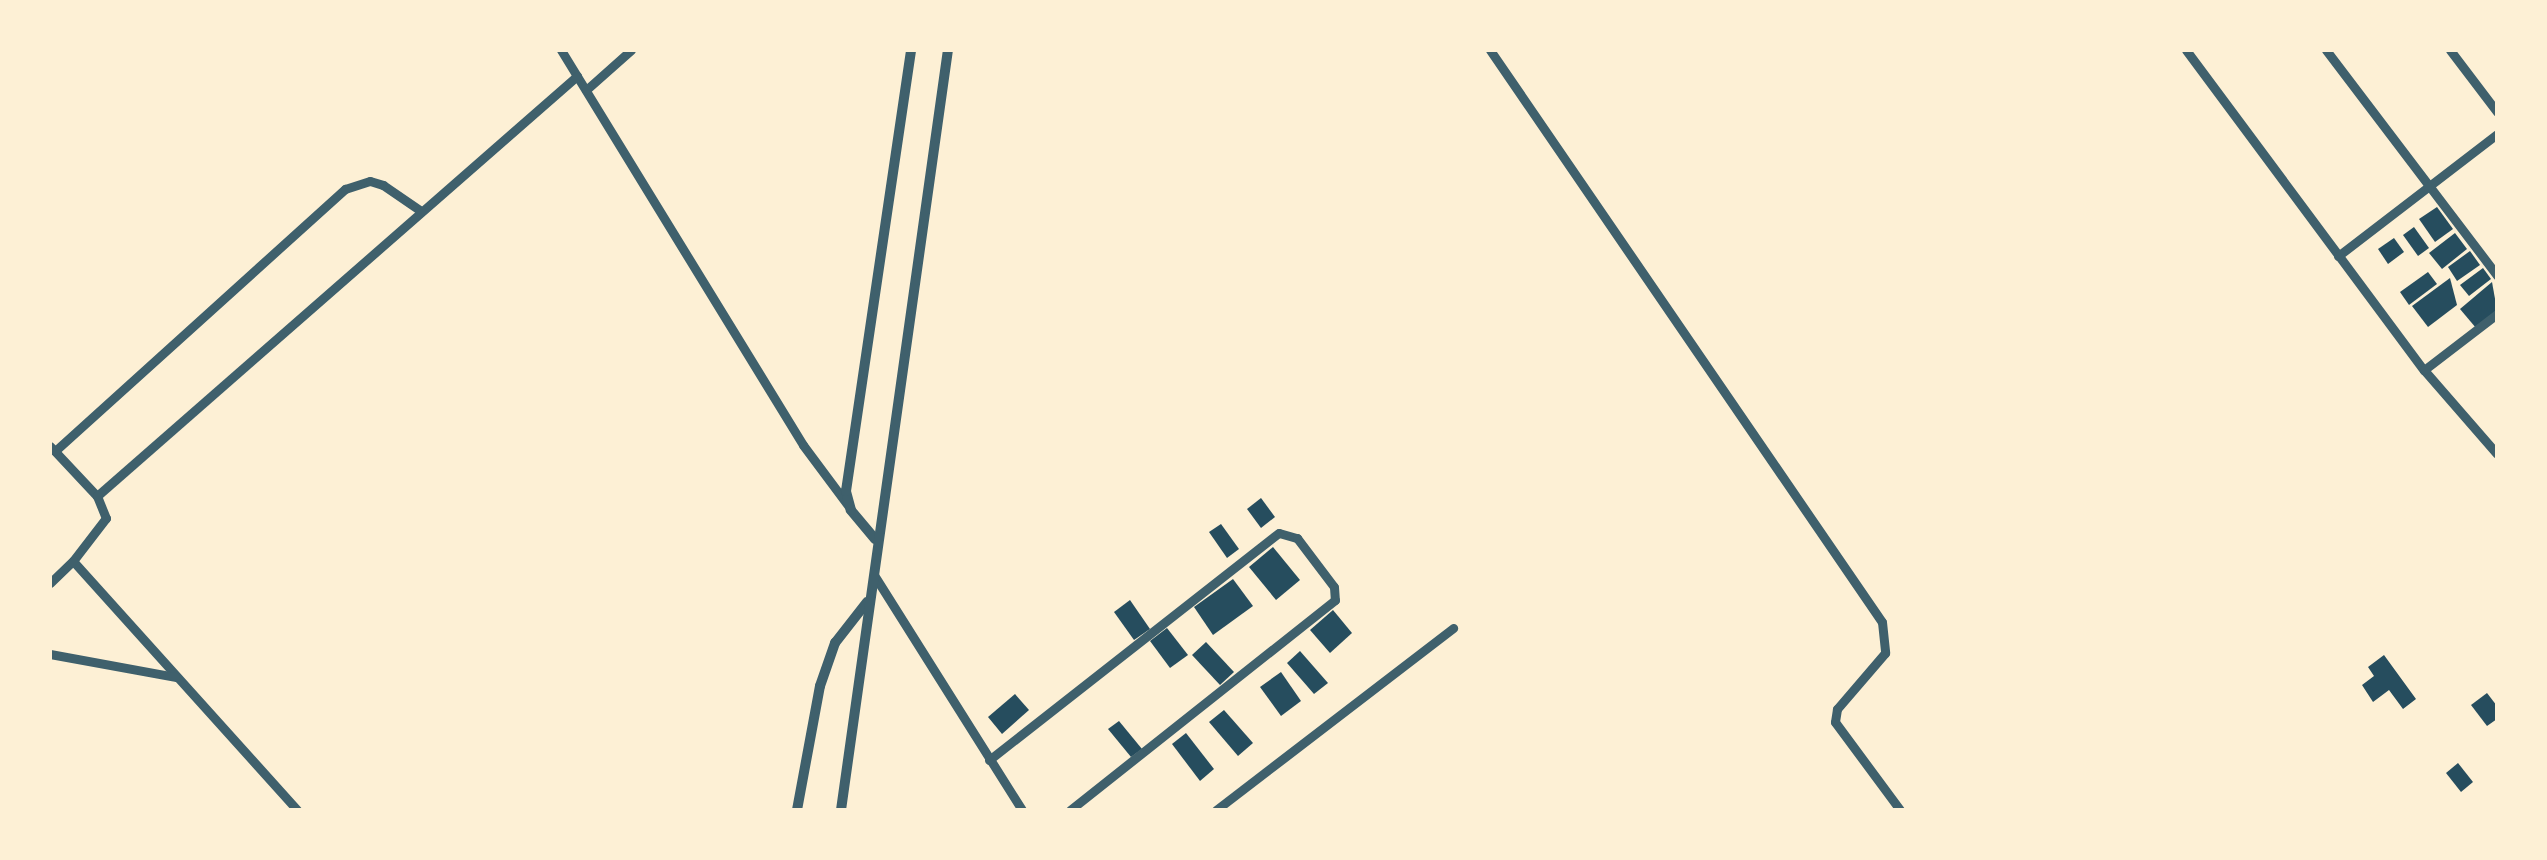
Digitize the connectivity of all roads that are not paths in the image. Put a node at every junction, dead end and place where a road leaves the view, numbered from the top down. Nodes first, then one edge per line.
1 (561, 50) edge
2 (631, 50) edge
3 (911, 50) edge
4 (948, 50) edge
5 (1490, 50) edge
6 (2186, 50) edge
7 (2326, 50) edge
8 (2450, 50) edge
9 (578, 76) junction
10 (586, 90) junction
11 (2497, 112) edge
12 (2497, 134) edge
13 (2430, 187) junction
14 (421, 211) junction
15 (2338, 256) junction
16 (2497, 274) edge
17 (2497, 314) edge
18 (2424, 370) junction
19 (52, 449) edge
20 (2497, 454) edge
21 (97, 496) junction
22 (852, 510) junction
23 (875, 539) junction
24 (72, 561) junction
25 (874, 574) junction
26 (50, 584) edge
27 (867, 602) junction
28 (1453, 628) dead end
29 (50, 654) edge
30 (178, 678) junction
31 (989, 760) junction
32 (297, 810) edge
33 (797, 810) edge
34 (841, 810) edge
35 (1022, 810) edge
36 (1070, 810) edge
37 (1216, 810) edge
38 (1900, 810) edge

1 - 9 street
2 - 10 street
3 - 22 street
4 - 23 street
5 - 38 street
6 - 15 street
7 - 13 street
8 - 11 street
9 - 10 street
9 - 14 street
10 - 22 street
12 - 13 street
13 - 15 street
13 - 16 street
14 - 19 street
14 - 21 street
15 - 18 street
17 - 18 street
18 - 20 street
19 - 21 street
21 - 24 street
22 - 23 street
23 - 25 street
24 - 26 street
24 - 30 street
25 - 27 street
25 - 31 street
27 - 33 street
27 - 34 street
28 - 37 street
29 - 30 street
30 - 32 street
31 - 35 street
31 - 36 street

